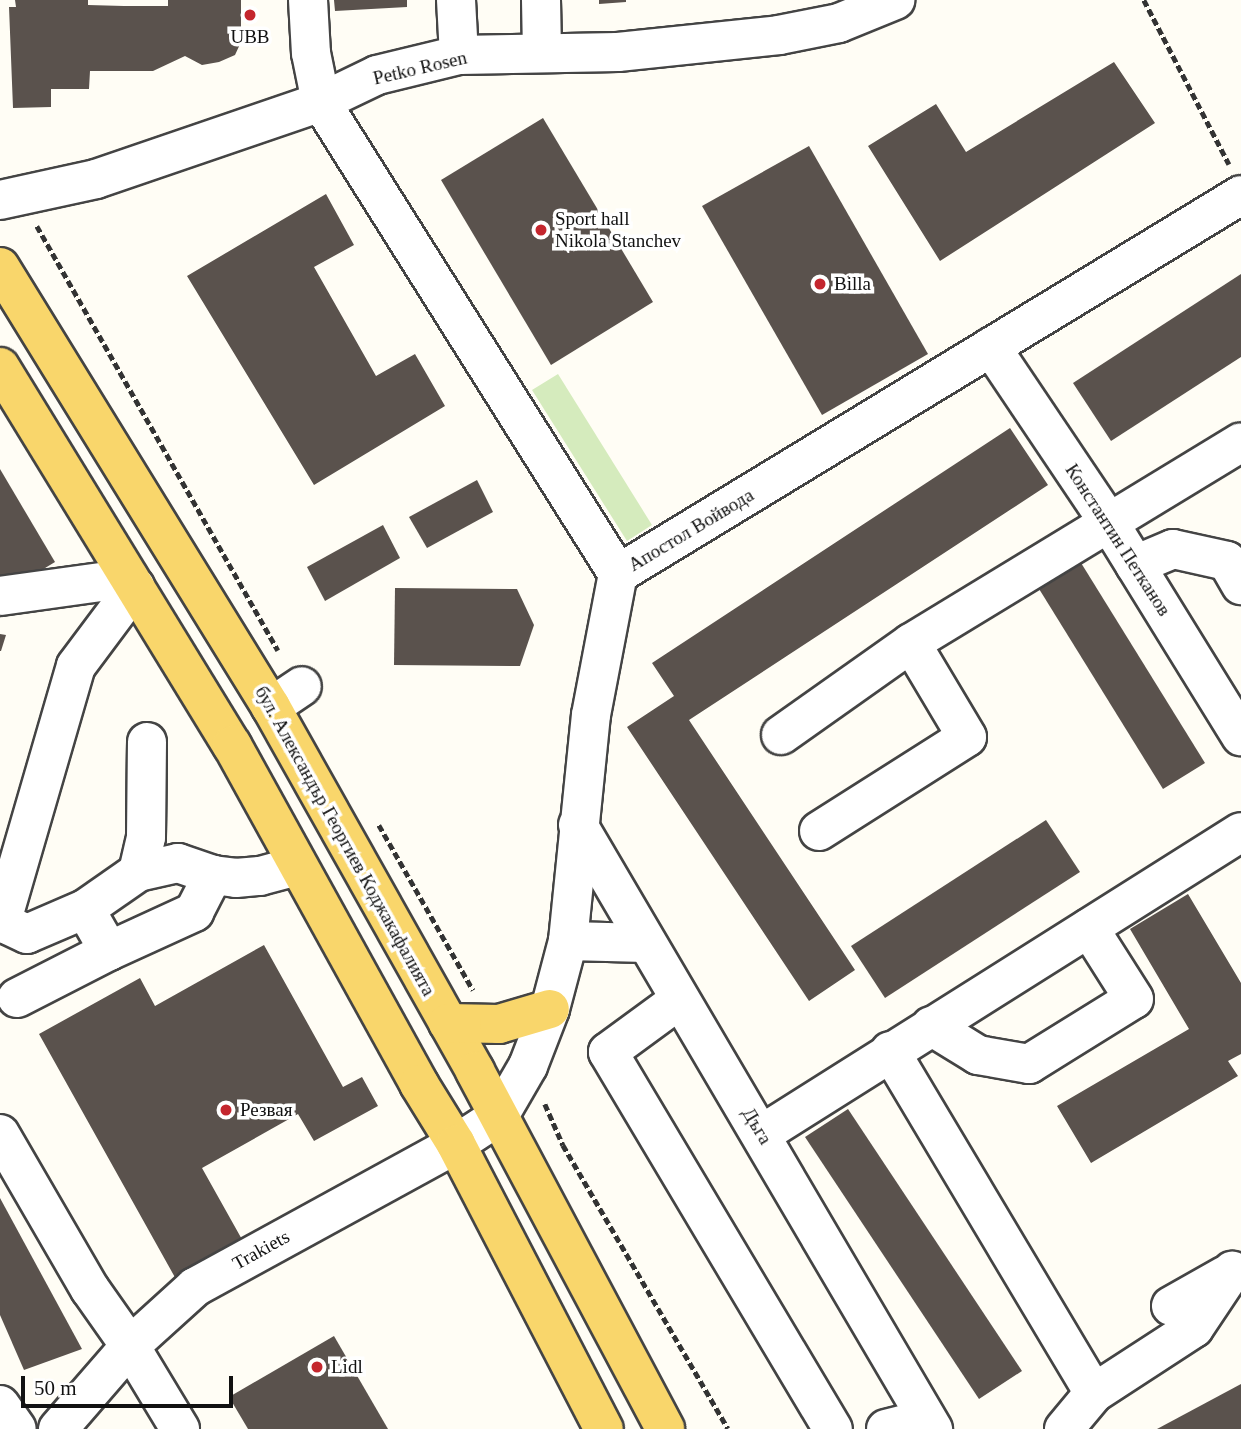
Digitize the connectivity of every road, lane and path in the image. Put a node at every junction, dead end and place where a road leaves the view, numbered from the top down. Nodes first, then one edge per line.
1 (308, 0) edge
2 (456, 0) edge
3 (541, 0) edge
4 (895, 0) edge
5 (1144, 0) edge
6 (542, 53) junction
7 (459, 55) junction
8 (321, 102) junction
9 (1238, 185) edge
10 (10, 198) edge
11 (0, 267) edge
12 (991, 347) junction
13 (0, 367) edge
14 (1241, 442) edge
15 (1108, 521) junction
16 (1135, 565) junction
17 (618, 574) junction
18 (132, 582) junction
19 (1241, 585) edge
20 (0, 596) edge
21 (911, 643) junction
22 (291, 693) junction
23 (781, 735) dead end
24 (1241, 736) edge
25 (148, 742) dead end
26 (374, 818) dead end
27 (578, 825) junction
28 (820, 831) dead end
29 (1241, 832) edge
30 (298, 866) junction
31 (138, 872) junction
32 (213, 875) junction
33 (571, 900) junction
34 (625, 907) junction
35 (85, 909) junction
36 (1089, 928) junction
37 (568, 941) junction
38 (646, 943) junction
39 (108, 951) junction
40 (17, 998) dead end
41 (679, 1000) junction
42 (550, 1009) junction
43 (448, 1023) junction
44 (499, 1024) junction
45 (931, 1026) junction
46 (890, 1051) junction
47 (528, 1066) junction
48 (499, 1116) junction
49 (0, 1134) edge
50 (762, 1134) junction
51 (456, 1144) junction
52 (1237, 1269) edge
53 (1171, 1306) dead end
54 (130, 1346) junction
55 (1094, 1393) junction
56 (0, 1405) edge
57 (929, 1424) edge
58 (17, 1429) edge
59 (58, 1429) edge
60 (180, 1429) edge
61 (604, 1429) edge
62 (665, 1429) edge
63 (729, 1429) edge
64 (833, 1429) edge
65 (886, 1429) edge
66 (1064, 1429) edge

1 - 8 street
2 - 7 street
3 - 6 street
4 - 6 street, Petko Rosen
5 - 9 path
6 - 7 street, Petko Rosen
7 - 8 street, Petko Rosen
8 - 10 street, Petko Rosen
8 - 17 street
9 - 12 street, Апостол Войвода
10 - 22 path
11 - 22 main road, бул. Александър Георгиев Коджакафалията
12 - 15 street, Константин Петканов
12 - 17 street, Апостол Войвода
13 - 18 main road
14 - 15 street
15 - 16 street, Константин Петканов
15 - 21 street
16 - 19 street
16 - 24 street, Константин Петканов
17 - 27 street, Апостол Войвода
18 - 20 street
18 - 30 main road
18 - 35 street
21 - 23 street
21 - 28 street
22 - 43 main road, бул. Александър Георгиев Коджакафалията
25 - 31 street
26 - 44 path
27 - 33 street, Апостол Войвода
27 - 34 street, Дъга
29 - 36 street
30 - 32 street
30 - 51 main road
31 - 32 street
31 - 35 street
32 - 39 street
33 - 34 street
33 - 37 street, Апостол Войвода
34 - 38 street, Дъга
35 - 39 street
36 - 45 street
36 - 45 street
37 - 38 street
37 - 42 street, Апостол Войвода
38 - 41 street, Дъга
39 - 40 street
41 - 50 street, Дъга
41 - 64 street
42 - 44 main road
42 - 47 street, Апостол Войвода
43 - 44 main road
43 - 48 main road, бул. Александър Георгиев Коджакафалията
45 - 46 street
46 - 50 street
46 - 55 street
47 - 48 street, Апостол Войвода
47 - 63 path
48 - 51 street, Trakiets
48 - 62 main road, бул. Александър Георгиев Коджакафалията
49 - 54 street
50 - 57 street, Дъга
51 - 54 street, Trakiets
51 - 61 main road
52 - 53 street
52 - 55 street
54 - 59 street, Trakiets
54 - 60 street
55 - 66 street
56 - 58 street
57 - 65 street

